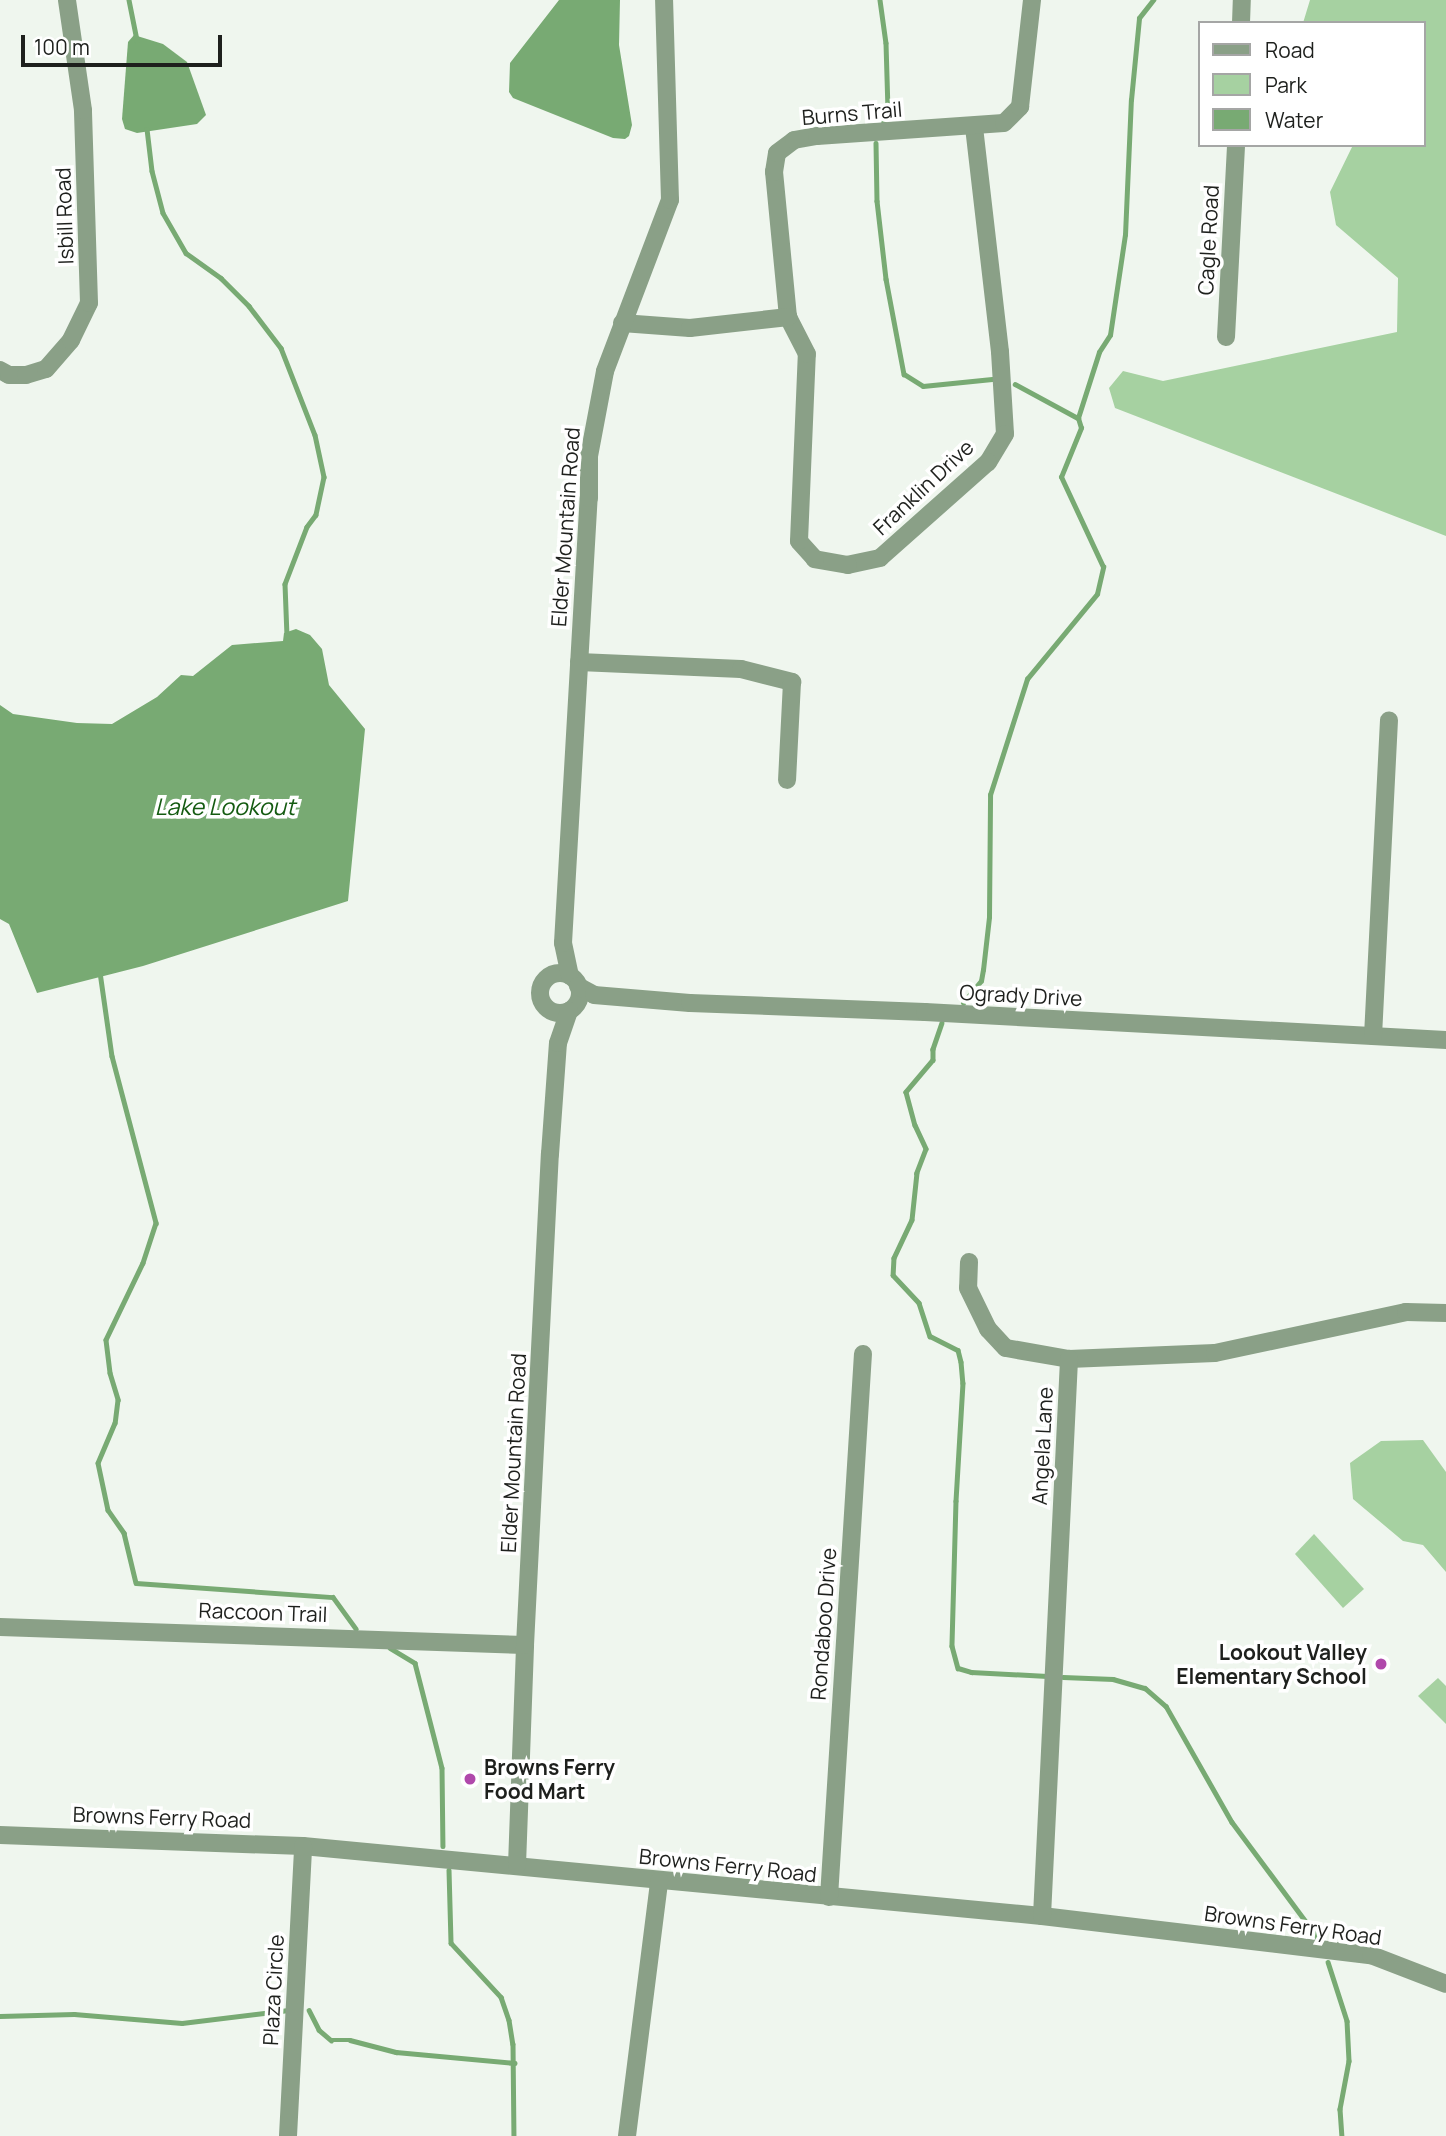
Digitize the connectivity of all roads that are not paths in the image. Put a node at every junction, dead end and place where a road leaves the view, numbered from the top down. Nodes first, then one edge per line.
1 (67, 0) edge
2 (664, 0) edge
3 (1032, 0) edge
4 (1242, 0) edge
5 (1241, 21) edge
6 (974, 127) junction
7 (1236, 147) edge
8 (788, 317) junction
9 (622, 323) junction
10 (1226, 337) dead end
11 (0, 370) edge
12 (579, 662) junction
13 (1389, 720) dead end
14 (787, 780) dead end
15 (563, 943) junction
16 (551, 975) junction
17 (578, 994) junction
18 (546, 1007) junction
19 (1373, 1036) junction
20 (1446, 1040) edge
21 (558, 1044) junction
22 (969, 1262) dead end
23 (1446, 1312) edge
24 (863, 1354) dead end
25 (1069, 1359) junction
26 (0, 1627) edge
27 (525, 1645) junction
28 (0, 1835) edge
29 (303, 1846) junction
30 (517, 1865) junction
31 (659, 1881) junction
32 (829, 1897) junction
33 (1042, 1916) junction
34 (1446, 1984) edge
35 (288, 2136) edge
36 (627, 2136) edge

1 - 11 street, Isbill Road
2 - 9 street, Elder Mountain Road
3 - 6 street
4 - 5 street
6 - 8 street, Burns Trail
6 - 8 street, Franklin Drive
7 - 10 street, Cagle Road
8 - 9 street
9 - 12 street, Elder Mountain Road
12 - 14 street
12 - 15 street, Elder Mountain Road
13 - 19 street
15 - 16 street, Elder Mountain Road
15 - 17 street, Elder Mountain Road
16 - 17 street
16 - 18 street, Elder Mountain Road
17 - 18 street
17 - 19 street, Ogrady Drive
17 - 21 street, Elder Mountain Road
18 - 21 street, Elder Mountain Road
19 - 20 street, Ogrady Drive
21 - 27 street, Elder Mountain Road
22 - 25 street
23 - 25 street, Angela Lane
24 - 32 street, Rondaboo Drive
25 - 33 street, Angela Lane
26 - 27 street, Raccoon Trail
27 - 30 street, Elder Mountain Road
28 - 29 street, Browns Ferry Road
29 - 30 street, Browns Ferry Road
29 - 35 street, Plaza Circle
30 - 31 street, Browns Ferry Road
31 - 32 street, Browns Ferry Road
31 - 36 street
32 - 33 street, Browns Ferry Road
33 - 34 street, Browns Ferry Road

